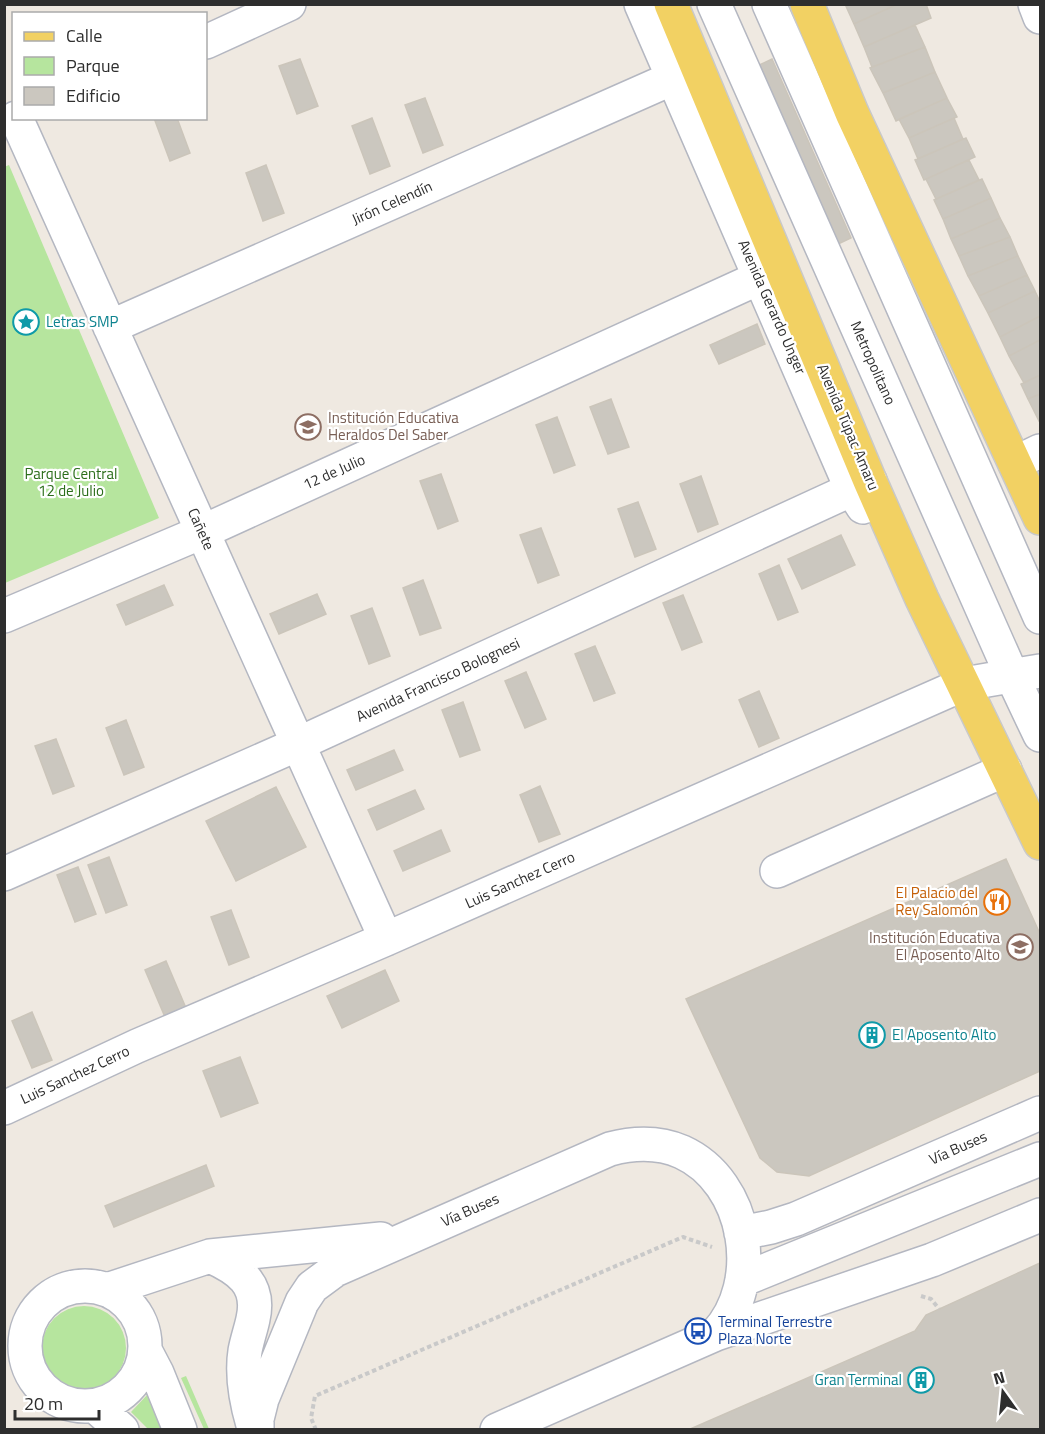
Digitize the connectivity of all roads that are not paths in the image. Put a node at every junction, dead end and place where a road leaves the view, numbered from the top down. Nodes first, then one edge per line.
1 (289, 4) edge
2 (640, 4) edge
3 (671, 4) edge
4 (714, 4) edge
5 (769, 4) edge
6 (807, 4) edge
7 (1035, 4) edge
8 (1041, 17) edge
9 (207, 42) edge
10 (673, 78) junction
11 (4, 93) edge
12 (12, 110) edge
13 (18, 122) edge
14 (759, 278) junction
15 (110, 327) junction
16 (1028, 457) edge
17 (861, 485) junction
18 (1041, 518) edge
19 (202, 532) junction
20 (4, 616) edge
21 (1041, 616) edge
22 (1026, 674) edge
23 (964, 684) junction
24 (1038, 716) edge
25 (298, 744) junction
26 (1005, 770) junction
27 (1041, 843) edge
28 (777, 871) dead end
29 (4, 874) edge
30 (386, 939) junction
31 (4, 1108) edge
32 (1041, 1113) edge
33 (1041, 1159) edge
34 (1041, 1215) edge
35 (413, 1235) junction
36 (210, 1256) junction
37 (742, 1257) junction
38 (166, 1270) junction
39 (107, 1290) junction
40 (716, 1334) junction
41 (145, 1342) junction
42 (17, 1370) edge
43 (95, 1406) junction
44 (122, 1430) edge
45 (180, 1430) edge
46 (256, 1430) edge
47 (496, 1430) edge

1 - 9 street
2 - 10 street, Avenida Gerardo Unger
3 - 17 main road, Avenida Túpac Amaru
4 - 22 street, Metropolitano
5 - 21 street
6 - 16 main road
7 - 8 street
10 - 14 street, Avenida Gerardo Unger
10 - 15 street, Jirón Celendín
11 - 12 street, Cañete
13 - 15 street, Cañete
14 - 17 street, Avenida Gerardo Unger
14 - 19 street, 12 de Julio
15 - 19 street, Cañete
16 - 18 main road
17 - 23 main road, Avenida Túpac Amaru
17 - 25 street, Avenida Francisco Bolognesi
19 - 20 street, 12 de Julio
19 - 25 street, Cañete
22 - 23 street, Luis Sanchez Cerro
22 - 24 street, Metropolitano
23 - 26 main road, Avenida Túpac Amaru
23 - 30 street, Luis Sanchez Cerro
25 - 29 street, Avenida Francisco Bolognesi
25 - 30 street, Cañete
26 - 27 main road, Avenida Túpac Amaru
26 - 28 street
30 - 31 street, Luis Sanchez Cerro
32 - 37 street, Vía Buses
33 - 37 street
34 - 40 street
35 - 36 street
35 - 37 street, Vía Buses
35 - 46 street, Vía Buses
36 - 38 street
36 - 46 street
37 - 40 street
38 - 39 street
38 - 41 street
39 - 41 street
39 - 42 street
40 - 47 street
41 - 43 street
41 - 45 street
42 - 43 street
43 - 44 street

